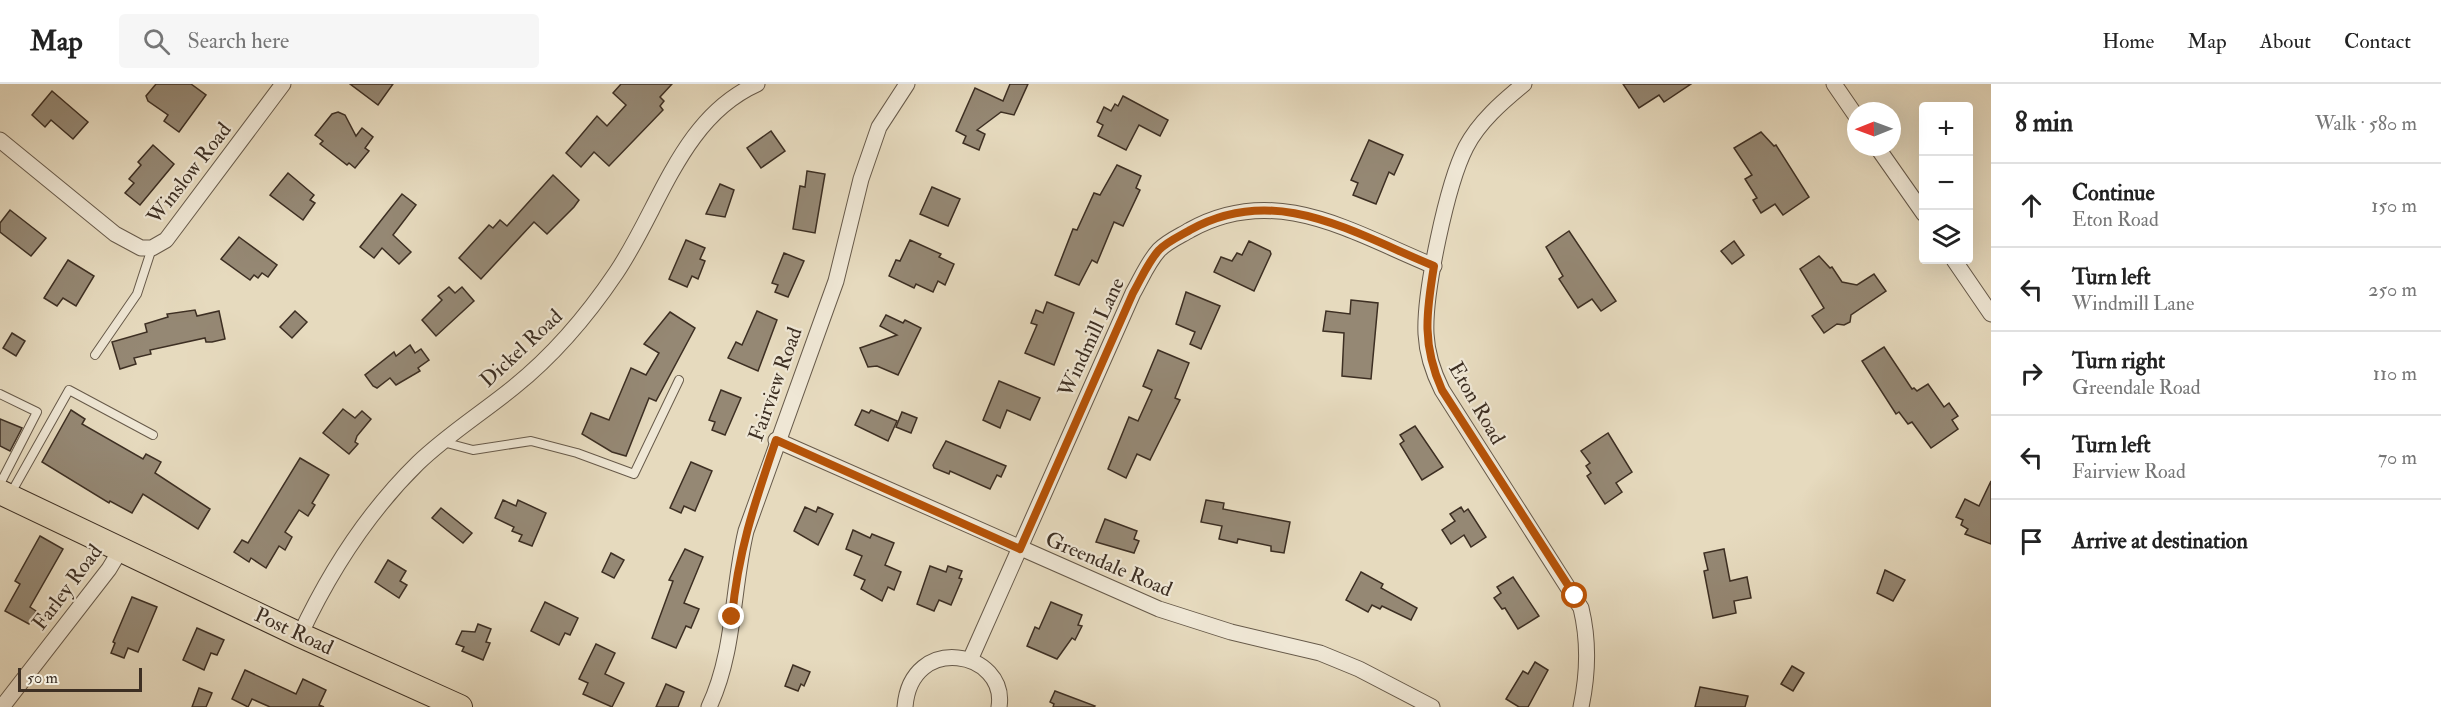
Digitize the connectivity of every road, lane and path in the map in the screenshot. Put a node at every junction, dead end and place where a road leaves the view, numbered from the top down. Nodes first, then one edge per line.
1 (283, 84) edge
2 (757, 84) edge
3 (908, 84) edge
4 (1524, 84) edge
5 (1834, 84) edge
6 (1847, 103) edge
7 (0, 140) edge
8 (1883, 156) edge
9 (1920, 210) edge
10 (152, 248) junction
11 (1957, 264) edge
12 (1434, 266) junction
13 (1991, 314) edge
14 (95, 355) dead end
15 (679, 380) dead end
16 (0, 394) edge
17 (153, 435) dead end
18 (776, 440) junction
19 (441, 442) junction
20 (3, 491) edge
21 (1020, 549) junction
22 (125, 551) junction
23 (300, 635) junction
24 (970, 660) junction
25 (2, 707) edge
26 (460, 707) edge
27 (709, 707) edge
28 (905, 707) edge
29 (999, 707) edge
30 (1432, 707) edge
31 (1581, 707) edge

1 - 10 street, Winslow Road
2 - 19 street, Dickel Road
3 - 18 street, Fairview Road
4 - 12 street, Eton Road
5 - 6 street
7 - 10 street, Winslow Road
8 - 9 street
10 - 14 lane
11 - 13 street
12 - 21 street, Windmill Lane
12 - 31 street, Eton Road
15 - 19 lane
16 - 20 lane
17 - 20 lane
18 - 21 street, Greendale Road
18 - 27 street, Fairview Road
19 - 23 street, Dickel Road
20 - 22 main road, Post Road
21 - 24 street, Windmill Lane
21 - 30 street, Greendale Road
22 - 23 main road, Post Road
22 - 25 street, Farley Road
23 - 26 main road, Post Road
24 - 28 street
24 - 29 street

